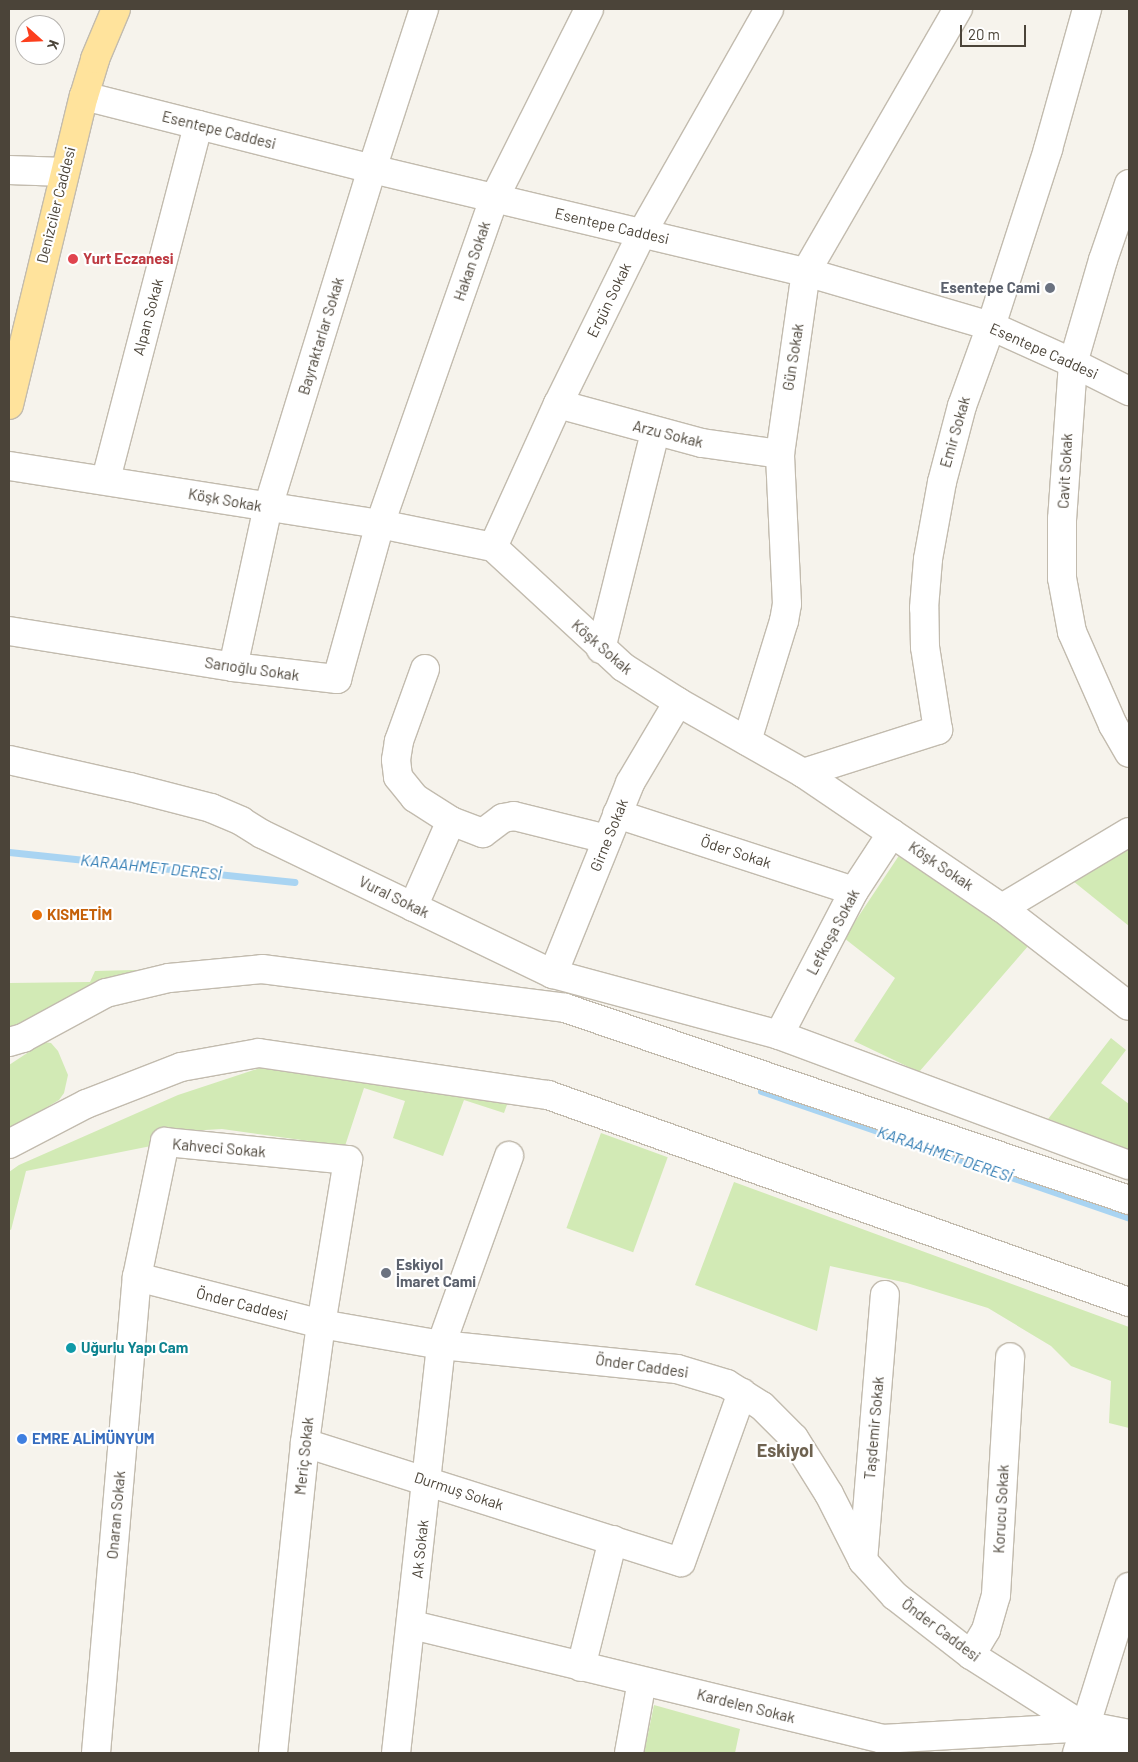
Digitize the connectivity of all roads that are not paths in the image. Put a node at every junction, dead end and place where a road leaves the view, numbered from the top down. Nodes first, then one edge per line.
1 (116, 9) edge
2 (424, 9) edge
3 (589, 9) edge
4 (769, 9) edge
5 (958, 9) edge
6 (1087, 9) edge
7 (84, 96) junction
8 (198, 125) junction
9 (372, 169) junction
10 (9, 170) edge
11 (64, 172) junction
12 (1129, 184) edge
13 (494, 199) junction
14 (642, 233) junction
15 (806, 272) junction
16 (991, 326) junction
17 (1074, 363) junction
18 (1129, 391) edge
19 (558, 404) junction
20 (9, 405) edge
21 (655, 432) junction
22 (780, 454) junction
23 (9, 466) edge
24 (106, 479) junction
25 (268, 507) junction
26 (380, 524) junction
27 (493, 547) junction
28 (9, 631) edge
29 (601, 649) junction
30 (233, 667) junction
31 (425, 669) dead end
32 (678, 702) junction
33 (747, 740) junction
34 (1129, 753) edge
35 (9, 760) edge
36 (803, 773) junction
37 (617, 814) junction
38 (451, 821) junction
39 (1129, 832) edge
40 (892, 833) junction
41 (607, 839) junction
42 (854, 891) junction
43 (413, 907) junction
44 (1002, 908) junction
45 (553, 974) junction
46 (1129, 1006) edge
47 (779, 1035) junction
48 (14, 1043) edge
49 (9, 1144) edge
50 (509, 1156) dead end
51 (348, 1160) joint
52 (1129, 1164) edge
53 (1129, 1200) edge
54 (137, 1277) junction
55 (885, 1295) dead end
56 (1129, 1302) edge
57 (321, 1324) junction
58 (441, 1345) junction
59 (1010, 1357) dead end
60 (742, 1393) junction
61 (305, 1443) junction
62 (427, 1481) junction
63 (613, 1540) junction
64 (864, 1561) junction
65 (1128, 1598) edge
66 (412, 1625) junction
67 (970, 1655) junction
68 (581, 1667) junction
69 (642, 1681) junction
70 (1086, 1728) junction
71 (1129, 1734) edge
72 (880, 1746) edge
73 (96, 1753) edge
74 (273, 1753) edge
75 (396, 1753) edge
76 (629, 1753) edge
77 (1077, 1753) edge
78 (1115, 1753) edge

1 - 7 main road, Denizciler Caddesi
2 - 9 street, Bayraktarlar Sokak
3 - 13 street, Hakan Sokak
4 - 14 street, Ergün Sokak
5 - 15 street, Gün Sokak
6 - 16 street, Emir Sokak
7 - 8 street, Esentepe Caddesi
7 - 11 main road, Denizciler Caddesi
8 - 9 street, Esentepe Caddesi
8 - 24 street, Alpan Sokak
9 - 13 street, Esentepe Caddesi
9 - 25 street, Bayraktarlar Sokak
10 - 11 street
11 - 20 main road, Denizciler Caddesi
12 - 17 street, Cavit Sokak
13 - 14 street, Esentepe Caddesi
13 - 26 street, Hakan Sokak
14 - 15 street, Esentepe Caddesi
14 - 19 street, Ergün Sokak
15 - 16 street, Esentepe Caddesi
15 - 22 street, Gün Sokak
16 - 17 street, Esentepe Caddesi
16 - 36 street, Emir Sokak
17 - 18 street, Esentepe Caddesi
17 - 34 street, Cavit Sokak
19 - 21 street, Arzu Sokak
19 - 27 street, Ergün Sokak
21 - 22 street, Arzu Sokak
21 - 29 street
22 - 33 street, Gün Sokak
23 - 24 street, Köşk Sokak
24 - 25 street, Köşk Sokak
25 - 26 street, Köşk Sokak
25 - 30 street, Bayraktarlar Sokak
26 - 27 street, Köşk Sokak
26 - 30 street, Sarıoğlu Sokak
27 - 29 street, Köşk Sokak
28 - 30 street, Sarıoğlu Sokak
29 - 32 street, Köşk Sokak
31 - 38 street
32 - 33 street, Köşk Sokak
32 - 37 street, Girne Sokak
33 - 36 street, Köşk Sokak
35 - 43 street, Vural Sokak
36 - 40 street, Köşk Sokak
37 - 41 street, Girne Sokak
37 - 42 street, Öder Sokak
38 - 41 street
38 - 43 street
39 - 44 street
40 - 42 street, Lefkoşa Sokak
40 - 44 street, Köşk Sokak
41 - 45 street, Girne Sokak
42 - 47 street, Lefkoşa Sokak
43 - 45 street, Vural Sokak
44 - 46 street, Köşk Sokak
45 - 47 street, Vural Sokak
47 - 52 street, Vural Sokak
48 - 53 street
49 - 56 street
50 - 58 street, Ak Sokak
51 - 54 street, Kahveci Sokak
51 - 57 street, Meriç Sokak
54 - 57 street, Önder Caddesi
54 - 73 street, Onaran Sokak
55 - 64 street, Taşdemir Sokak
57 - 58 street, Önder Caddesi
57 - 61 street, Meriç Sokak
58 - 60 street, Önder Caddesi
58 - 62 street, Ak Sokak
59 - 67 street, Korucu Sokak
60 - 63 street, Durmuş Sokak
60 - 64 street, Önder Caddesi
61 - 62 street, Durmuş Sokak
61 - 74 street, Meriç Sokak
62 - 63 street, Durmuş Sokak
62 - 66 street, Ak Sokak
63 - 68 street
64 - 67 street, Önder Caddesi
65 - 70 street
66 - 68 street, Kardelen Sokak
66 - 75 street, Ak Sokak
67 - 70 street, Önder Caddesi
68 - 69 street, Kardelen Sokak
69 - 72 street, Kardelen Sokak
69 - 76 street
70 - 71 street
70 - 72 street, Kardelen Sokak
70 - 77 street
70 - 78 street, Önder Caddesi

